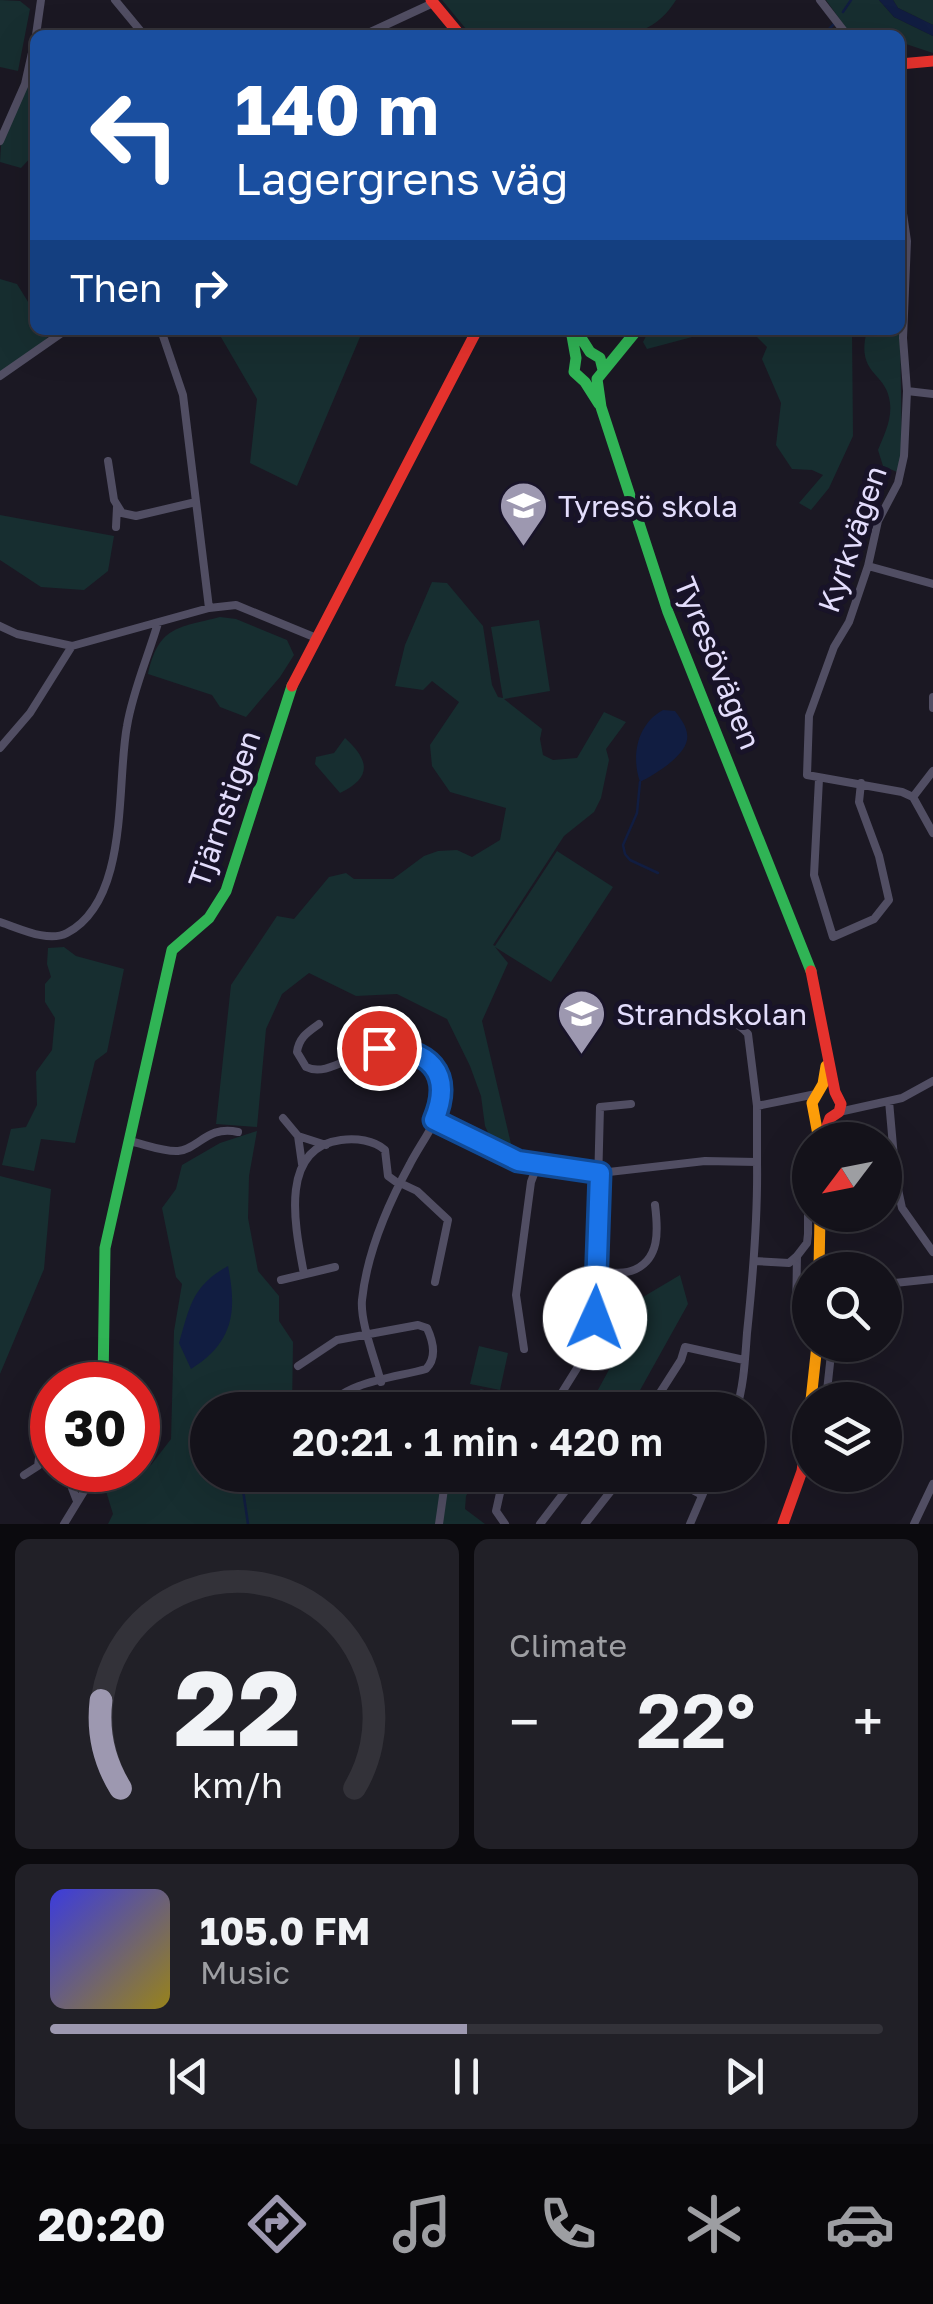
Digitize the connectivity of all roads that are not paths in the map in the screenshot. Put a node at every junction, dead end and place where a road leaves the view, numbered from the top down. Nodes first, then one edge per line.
1 (41, 0) edge
2 (115, 0) edge
3 (820, 0) edge
4 (432, 1) edge
5 (36, 30) edge
6 (140, 30) edge
7 (374, 30) edge
8 (456, 30) edge
9 (843, 30) edge
10 (30, 60) edge
11 (933, 61) edge
12 (905, 64) edge
13 (0, 141) edge
14 (905, 227) edge
15 (905, 289) edge
16 (59, 335) edge
17 (162, 335) edge
18 (474, 335) edge
19 (574, 335) edge
20 (578, 335) edge
21 (634, 335) edge
22 (903, 335) edge
23 (628, 345) junction
24 (593, 353) junction
25 (576, 358) junction
26 (0, 376) edge
27 (595, 377) junction
28 (906, 392) junction
29 (933, 394) edge
30 (108, 461) dead end
31 (196, 502) junction
32 (117, 507) junction
33 (116, 527) dead end
34 (868, 566) junction
35 (933, 584) edge
36 (208, 608) junction
37 (158, 622) junction
38 (0, 626) edge
39 (314, 637) junction
40 (72, 646) junction
41 (933, 696) edge
42 (933, 708) edge
43 (0, 748) edge
44 (932, 774) edge
45 (819, 778) junction
46 (861, 783) junction
47 (913, 797) junction
48 (933, 833) edge
49 (0, 922) edge
50 (798, 934) junction
51 (686, 1012) dead end
52 (319, 1024) dead end
53 (933, 1080) edge
54 (818, 1093) junction
55 (794, 1100) junction
56 (889, 1102) junction
57 (631, 1104) dead end
58 (757, 1106) junction
59 (836, 1106) junction
60 (813, 1110) junction
61 (283, 1118) dead end
62 (434, 1120) junction
63 (816, 1122) edge
64 (829, 1122) edge
65 (238, 1132) dead end
66 (298, 1136) junction
67 (129, 1142) junction
68 (326, 1145) junction
69 (757, 1162) junction
70 (302, 1164) junction
71 (538, 1166) junction
72 (600, 1173) junction
73 (400, 1183) junction
74 (655, 1205) dead end
75 (933, 1252) edge
76 (792, 1260) edge
77 (754, 1261) junction
78 (335, 1266) dead end
79 (597, 1273) junction
80 (304, 1274) junction
81 (933, 1279) edge
82 (281, 1280) dead end
83 (435, 1282) dead end
84 (902, 1282) edge
85 (370, 1336) junction
86 (524, 1349) dead end
87 (744, 1360) junction
88 (104, 1362) edge
89 (298, 1366) dead end
90 (381, 1382) junction
91 (348, 1392) edge
92 (562, 1392) edge
93 (661, 1392) edge
94 (739, 1392) edge
95 (30, 1472) edge
96 (24, 1476) dead end
97 (933, 1484) edge
98 (74, 1492) edge
99 (84, 1492) edge
100 (444, 1492) edge
101 (500, 1492) edge
102 (564, 1492) edge
103 (611, 1492) edge
104 (695, 1492) edge
105 (704, 1492) edge
106 (795, 1492) edge
107 (702, 1496) junction
108 (78, 1501) junction
109 (64, 1524) edge
110 (439, 1524) edge
111 (504, 1524) edge
112 (540, 1524) edge
113 (586, 1524) edge
114 (690, 1524) edge
115 (783, 1524) edge
116 (914, 1524) edge

1 - 5 street
2 - 6 street
3 - 9 street
4 - 7 street
4 - 8 main road
10 - 13 street
11 - 12 main road
14 - 15 street, Kyrkvägen
16 - 26 street
17 - 31 street
18 - 39 main road, Tjärnstigen
19 - 25 main road, Tyresövägen
20 - 24 main road, Tyresövägen
21 - 23 main road
22 - 28 street, Kyrkvägen
23 - 24 main road
23 - 27 main road
24 - 25 main road
24 - 27 main road, Tyresövägen
25 - 27 main road, Tyresövägen
27 - 50 main road, Tyresövägen
28 - 29 street
28 - 34 street, Kyrkvägen
30 - 32 street
31 - 32 street
31 - 36 street
32 - 33 street
34 - 35 street
34 - 45 street, Kyrkvägen
36 - 37 street
36 - 39 street
37 - 40 street
37 - 49 street
38 - 40 street
39 - 67 main road, Tjärnstigen
40 - 43 street
41 - 42 street
44 - 47 street
45 - 46 street
45 - 46 street
46 - 47 street
47 - 48 street
50 - 54 main road, Tyresövägen
50 - 59 main road, Tyresövägen
51 - 58 street
52 - 62 street
53 - 56 street
54 - 55 street
54 - 59 main road
54 - 60 main road, Tyresövägen
55 - 58 street
55 - 60 street
56 - 59 street
56 - 75 street
57 - 72 street
58 - 69 street
59 - 60 main road
59 - 64 main road, Tyresövägen
60 - 63 main road, Tyresövägen
61 - 66 street
62 - 71 street
62 - 73 street
65 - 67 street
66 - 68 street
66 - 70 street
67 - 88 main road, Tjärnstigen
68 - 70 street
68 - 73 street
69 - 72 street
69 - 77 street
70 - 80 street
71 - 72 street
71 - 86 street
72 - 79 street
73 - 83 street
73 - 85 street
74 - 79 street
76 - 77 street
77 - 87 street
78 - 80 street
79 - 92 street
80 - 82 street
81 - 84 street
85 - 89 street
85 - 90 street
85 - 90 street
87 - 93 street
87 - 94 street
90 - 91 street
95 - 96 street
97 - 116 street
98 - 108 street
99 - 108 street
100 - 110 street
101 - 111 street
102 - 112 street
103 - 113 street
104 - 107 street
105 - 107 street
106 - 115 main road
107 - 114 street
108 - 109 street

